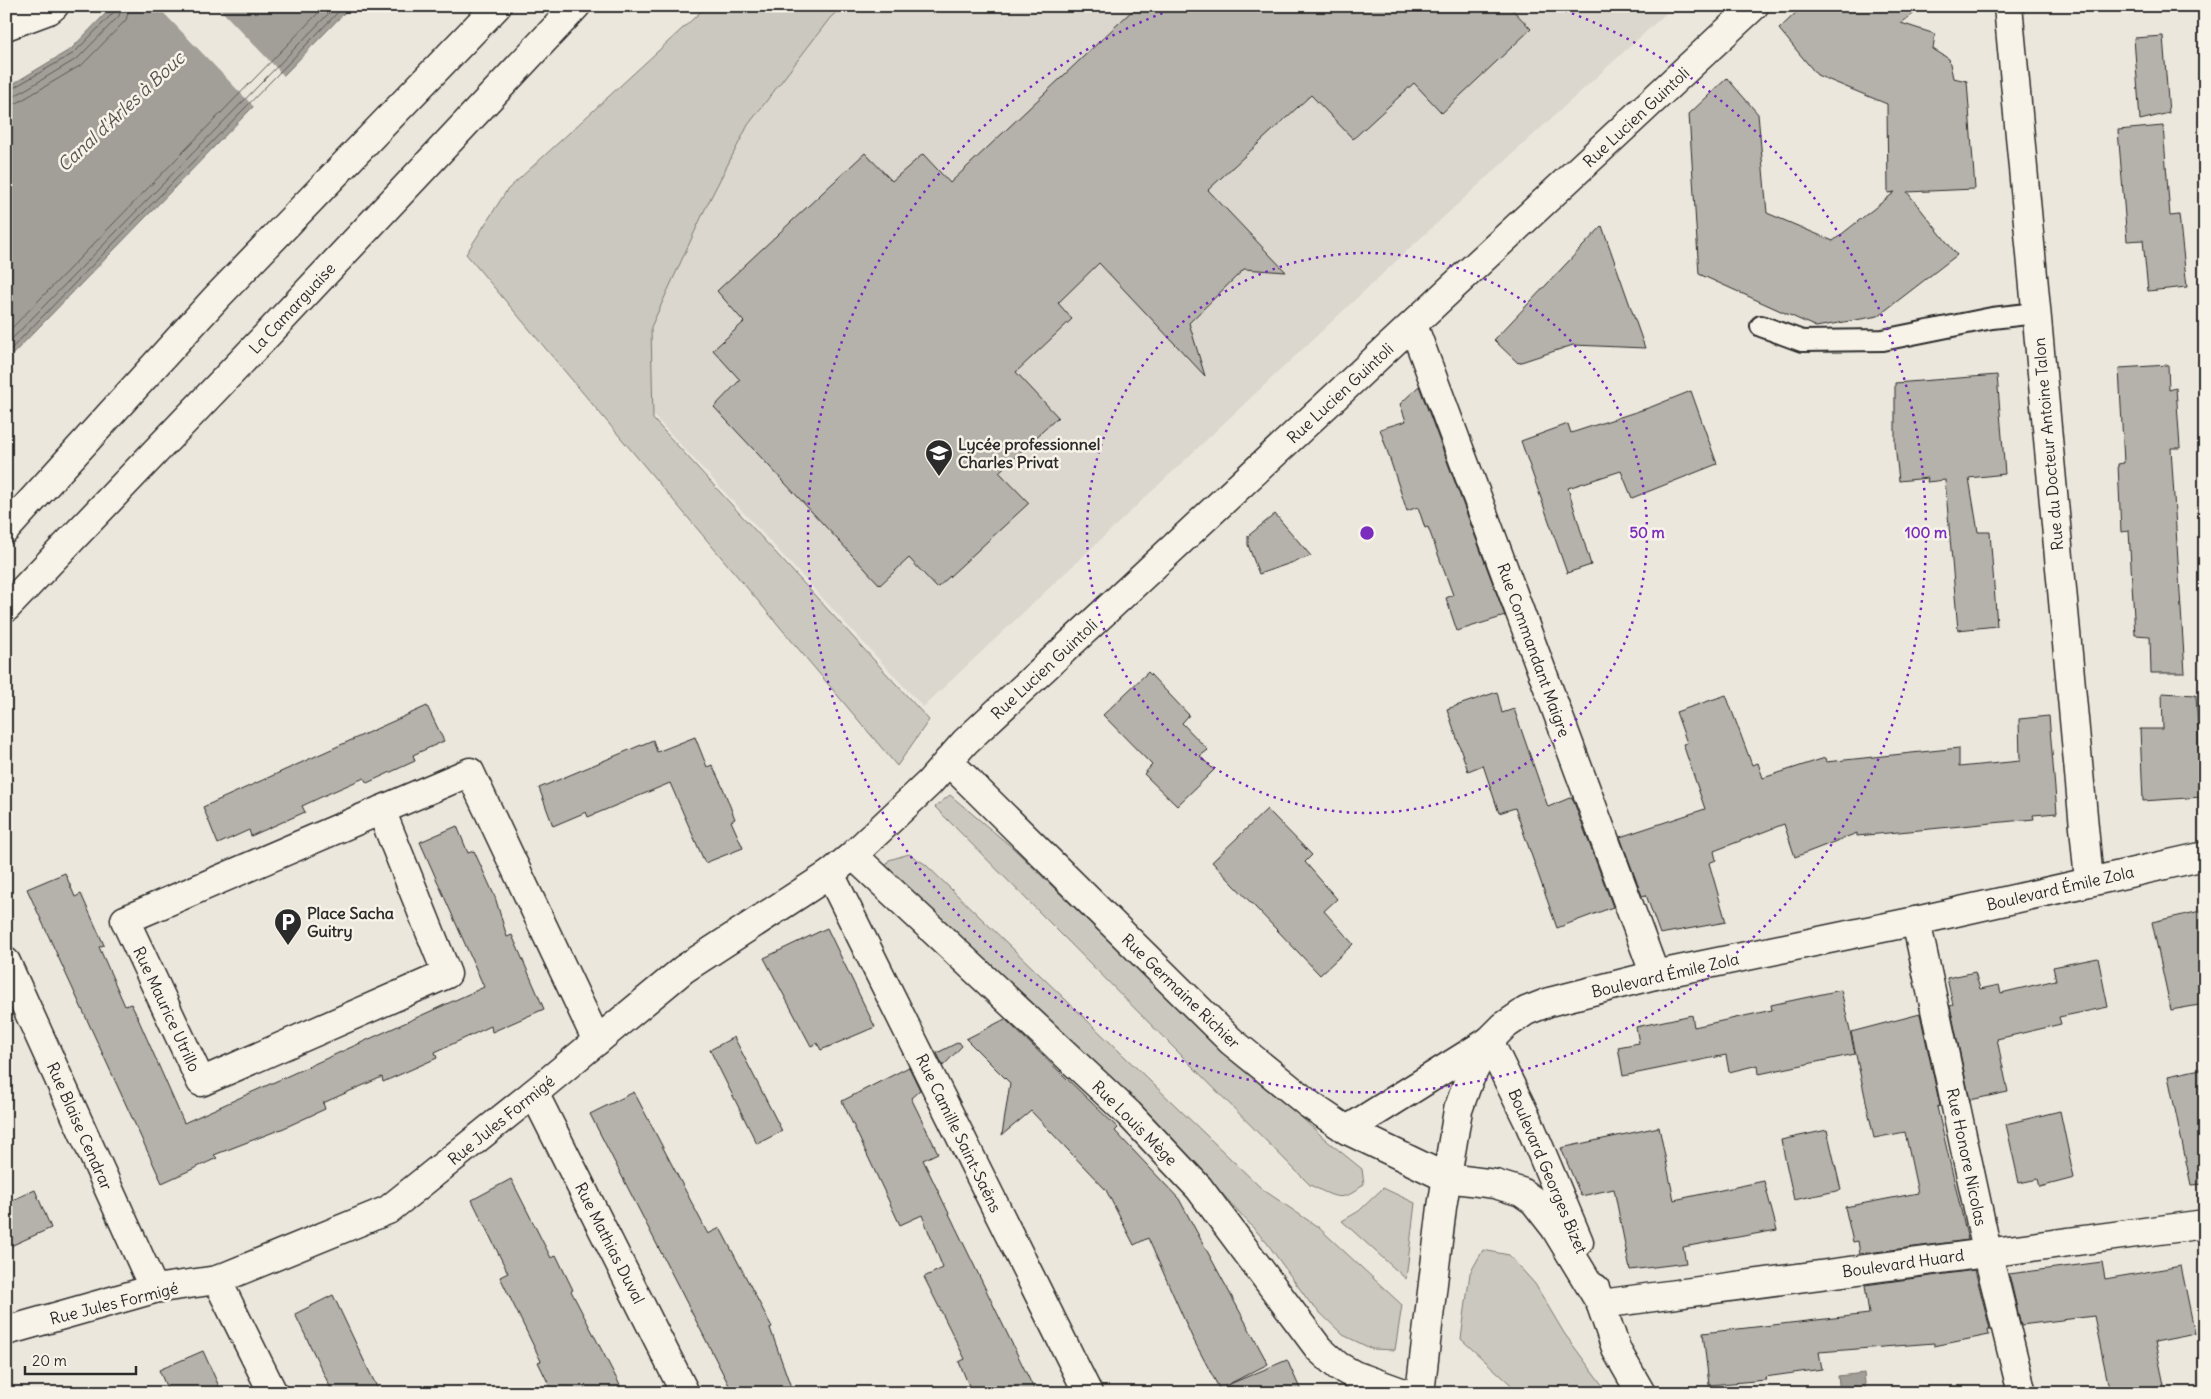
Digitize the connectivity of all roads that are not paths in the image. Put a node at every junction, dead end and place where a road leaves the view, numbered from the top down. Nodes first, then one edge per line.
1 (54, 6) edge
2 (497, 6) edge
3 (576, 6) edge
4 (589, 6) edge
5 (1754, 6) edge
6 (2008, 6) edge
7 (6, 26) edge
8 (462, 126) junction
9 (2036, 313) junction
10 (1413, 325) junction
11 (1761, 326) dead end
12 (6, 529) edge
13 (6, 608) edge
14 (948, 761) junction
15 (929, 783) joint
16 (381, 810) junction
17 (853, 855) junction
18 (2205, 856) edge
19 (830, 874) junction
20 (2089, 881) junction
21 (1916, 921) junction
22 (6, 962) edge
23 (1655, 975) junction
24 (597, 1041) junction
25 (1489, 1041) junction
26 (534, 1093) junction
27 (1347, 1130) junction
28 (1446, 1178) junction
29 (2205, 1224) edge
30 (1987, 1251) junction
31 (217, 1280) junction
32 (154, 1289) junction
33 (1601, 1304) junction
34 (6, 1331) edge
35 (273, 1393) edge
36 (685, 1393) edge
37 (1088, 1393) edge
38 (1404, 1393) edge
39 (1420, 1393) edge
40 (1642, 1393) edge
41 (2022, 1393) edge

1 - 7 main road
2 - 12 main road
3 - 8 main road, La Camarguaise
4 - 8 main road
5 - 10 main road, Rue Lucien Guintoli
6 - 9 main road, Rue du Docteur Antoine Talon
8 - 13 main road, La Camarguaise
9 - 11 lane
9 - 20 main road, Rue du Docteur Antoine Talon
10 - 14 main road, Rue Lucien Guintoli
10 - 23 main road, Rue Commandant Maigre
14 - 15 main road, Rue Lucien Guintoli
14 - 27 main road, Rue Germaine Richier
15 - 17 main road, Rue Jules Formigé
16 - 16 main road, Rue Maurice Utrillo
16 - 24 main road, Rue Maurice Utrillo
17 - 19 main road, Rue Jules Formigé
17 - 38 main road, Rue Louis Mège
18 - 20 main road, Boulevard Émile Zola
19 - 24 main road, Rue Jules Formigé
19 - 37 main road, Rue Camille Saint-Saëns
20 - 21 main road, Boulevard Émile Zola
21 - 23 main road, Boulevard Émile Zola
21 - 30 main road, Rue Honore Nicolas
22 - 32 main road, Rue Blaise Cendrar
23 - 25 main road, Boulevard Émile Zola
24 - 26 main road, Rue Jules Formigé
25 - 27 main road
25 - 28 main road, Boulevard Émile Zola
25 - 33 main road, Boulevard Georges Bizet
26 - 31 main road, Rue Jules Formigé
26 - 36 main road, Rue Mathias Duval
27 - 28 main road, Rue Germaine Richier
28 - 33 main road, Boulevard Georges Bizet
28 - 39 main road, Boulevard Émile Zola
29 - 30 main road, Boulevard Huard
30 - 33 main road, Boulevard Huard
30 - 41 main road, Rue Honore Nicolas
31 - 32 main road, Rue Jules Formigé
31 - 35 main road
32 - 34 main road, Rue Jules Formigé
33 - 40 main road, Boulevard Georges Bizet

